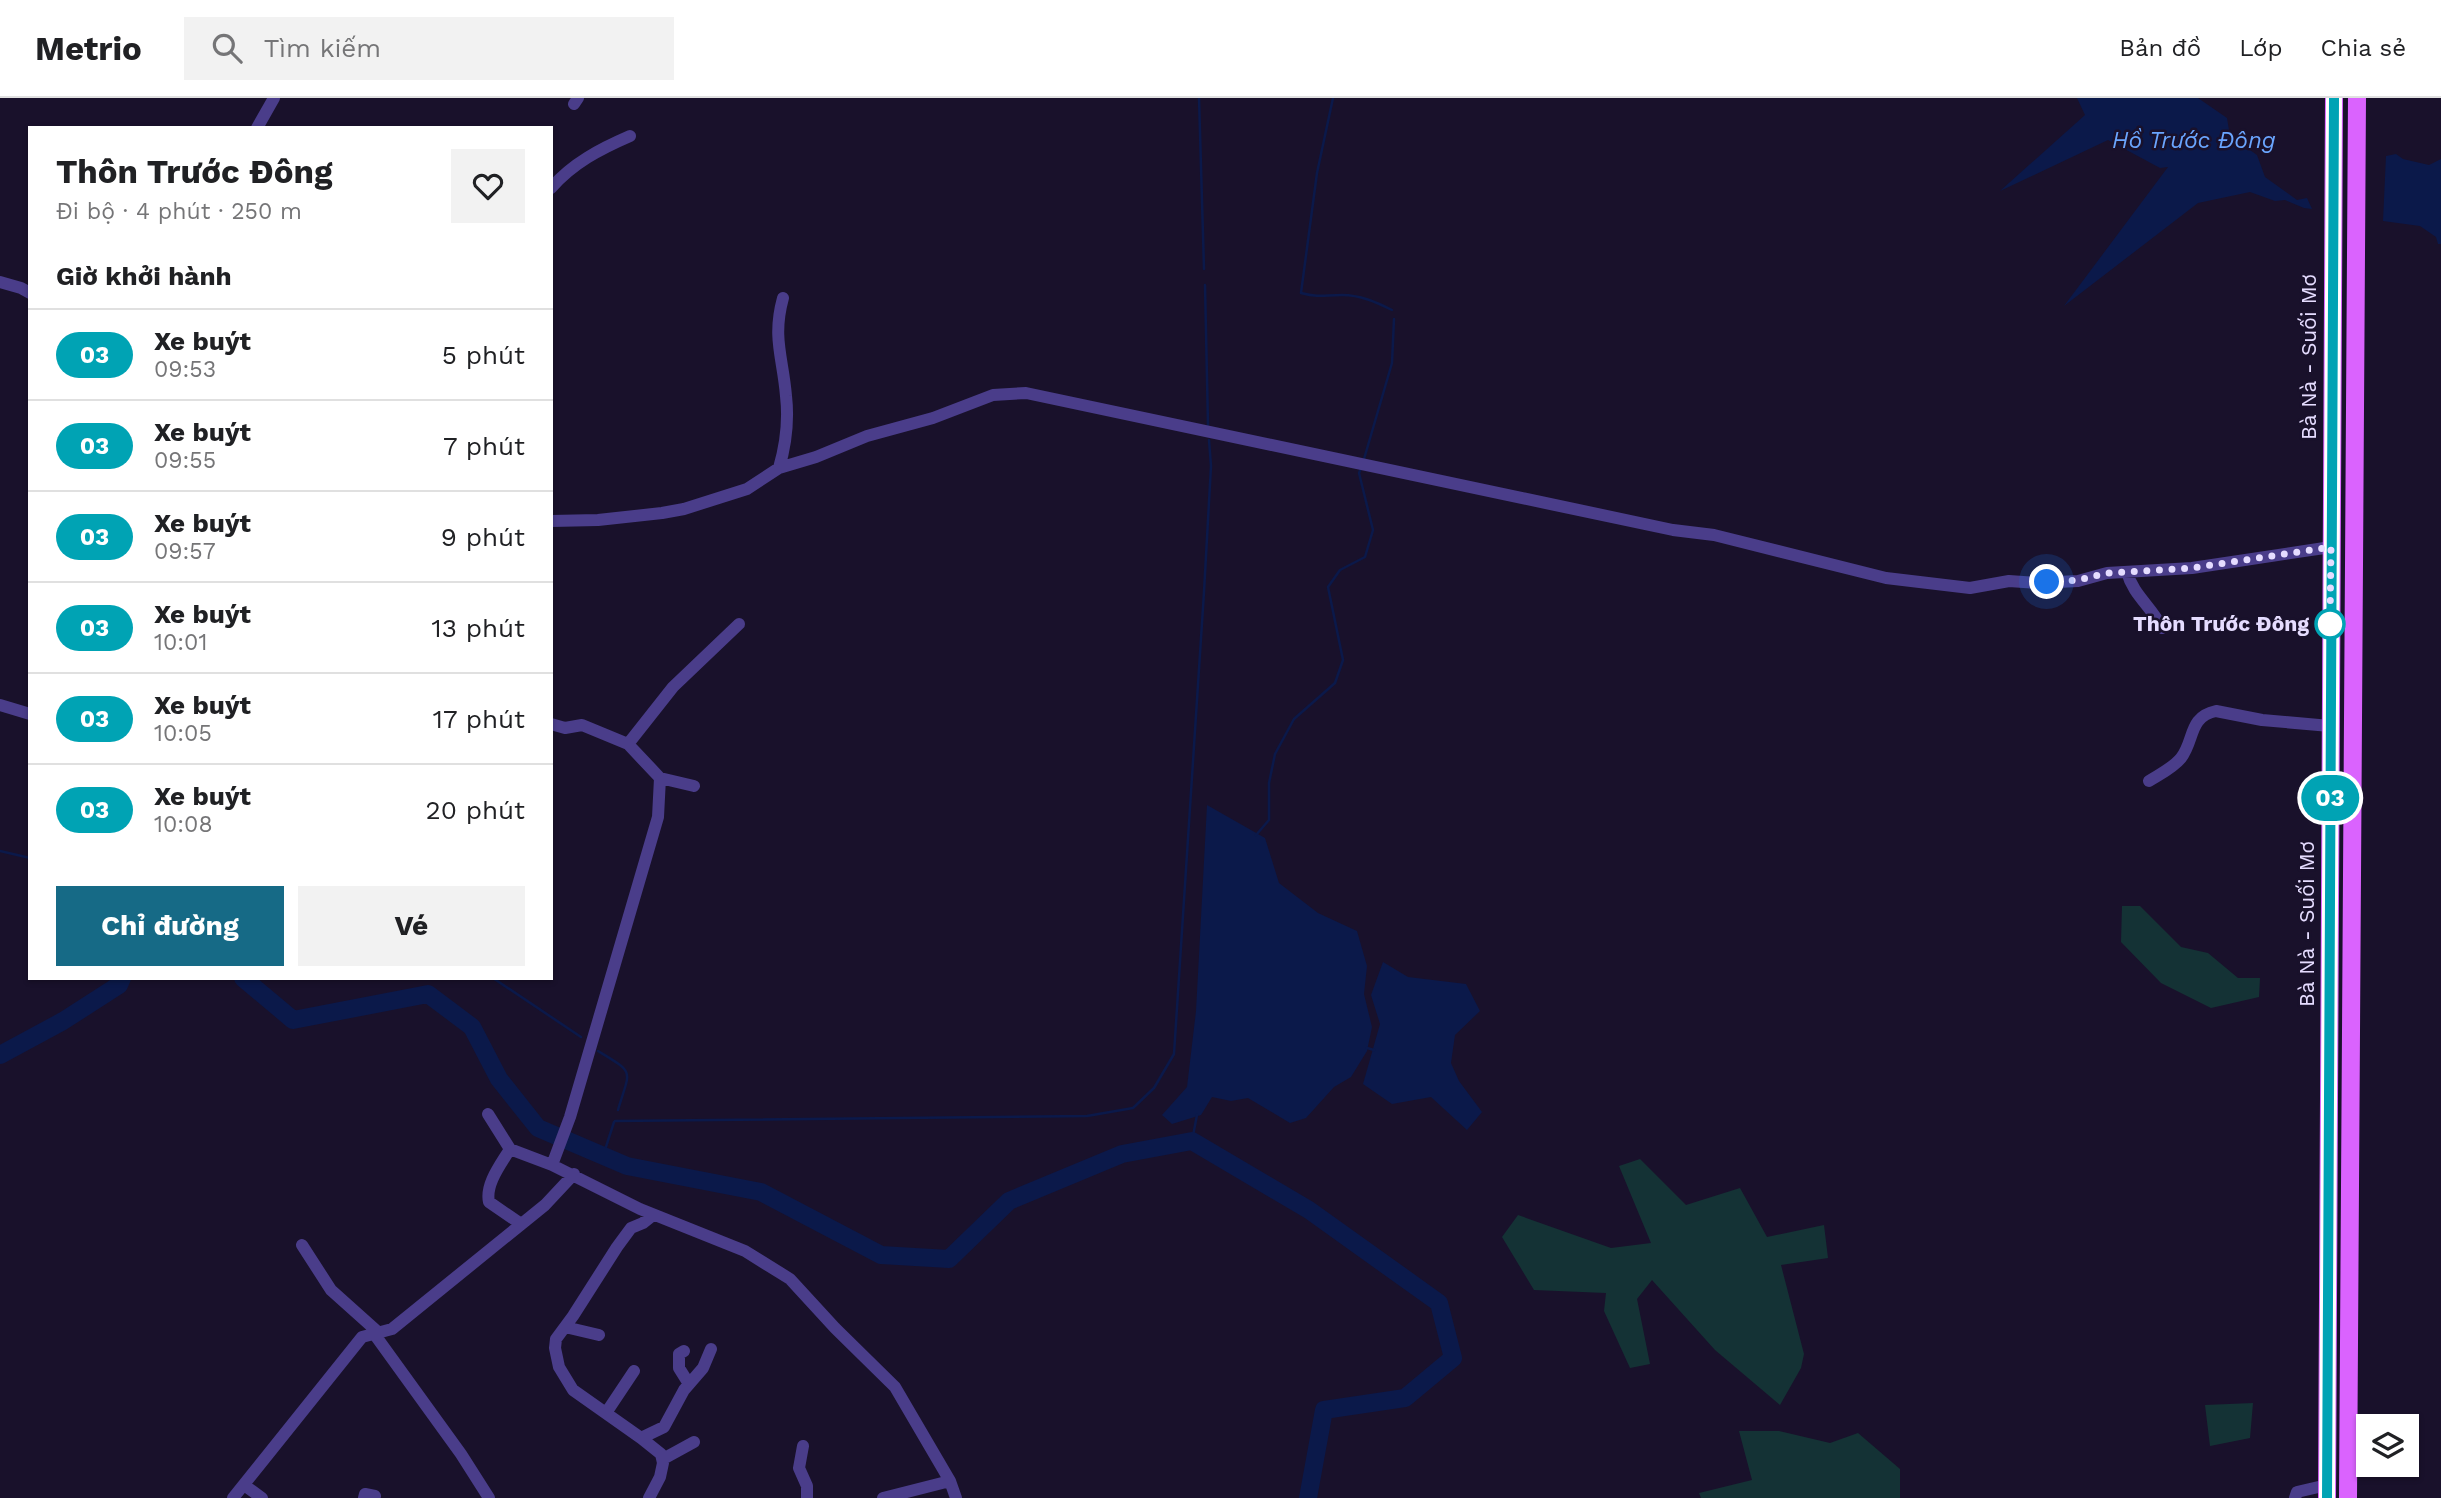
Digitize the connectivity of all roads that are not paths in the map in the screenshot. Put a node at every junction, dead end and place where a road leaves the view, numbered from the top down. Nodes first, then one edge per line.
1 (274, 98) edge
2 (2334, 98) edge
3 (2357, 98) edge
4 (258, 126) edge
5 (630, 136) dead end
6 (553, 186) edge
7 (0, 282) edge
8 (28, 292) edge
9 (783, 298) dead end
10 (779, 468) junction
11 (553, 521) edge
12 (2353, 544) junction
13 (2331, 547) junction
14 (2127, 572) junction
15 (739, 624) dead end
16 (2162, 628) dead end
17 (0, 705) edge
18 (28, 714) edge
19 (553, 725) edge
20 (2330, 726) junction
21 (628, 744) junction
22 (660, 778) junction
23 (2149, 781) dead end
24 (694, 786) dead end
25 (488, 1114) dead end
26 (510, 1149) junction
27 (552, 1164) junction
28 (574, 1174) junction
29 (2330, 1174) junction
30 (2348, 1175) junction
31 (653, 1215) junction
32 (521, 1224) junction
33 (302, 1245) dead end
34 (565, 1327) junction
35 (377, 1334) junction
36 (599, 1335) dead end
37 (711, 1349) dead end
38 (684, 1351) dead end
39 (634, 1371) dead end
40 (689, 1384) junction
41 (606, 1413) junction
42 (641, 1438) junction
43 (694, 1442) dead end
44 (803, 1446) dead end
45 (663, 1459) junction
46 (950, 1481) junction
47 (244, 1485) junction
48 (2327, 1492) edge
49 (233, 1498) edge
50 (262, 1498) edge
51 (489, 1498) edge
52 (649, 1498) edge
53 (807, 1498) edge
54 (883, 1498) edge
55 (956, 1498) edge
56 (2295, 1498) edge
57 (2348, 1498) edge

1 - 4 street
2 - 13 main road, Bà Nà - Suối Mơ
3 - 12 main road, Bà Nà - Suối Mơ
5 - 6 street
7 - 8 street
9 - 10 street
10 - 11 street
10 - 14 street
12 - 13 main road
12 - 30 main road, Bà Nà - Suối Mơ
13 - 14 street
13 - 20 main road, Bà Nà - Suối Mơ
14 - 16 street
15 - 21 street
17 - 18 street
19 - 21 street
20 - 23 street
20 - 29 main road, Bà Nà - Suối Mơ
21 - 22 street
22 - 24 street
22 - 27 street
25 - 26 street
26 - 27 street
26 - 32 street
27 - 28 street
28 - 31 street
28 - 32 street
29 - 30 main road
29 - 48 main road, Bà Nà - Suối Mơ
30 - 57 main road, Bà Nà - Suối Mơ
31 - 34 street
31 - 46 street
32 - 35 street
33 - 35 street
34 - 36 street
34 - 41 street
35 - 47 street
35 - 51 street
37 - 40 street
38 - 40 street
39 - 41 street
40 - 42 street
41 - 42 street
42 - 45 street
43 - 45 street
44 - 53 street
45 - 52 street
46 - 54 street
46 - 55 street
47 - 49 street
47 - 50 street
48 - 56 street

